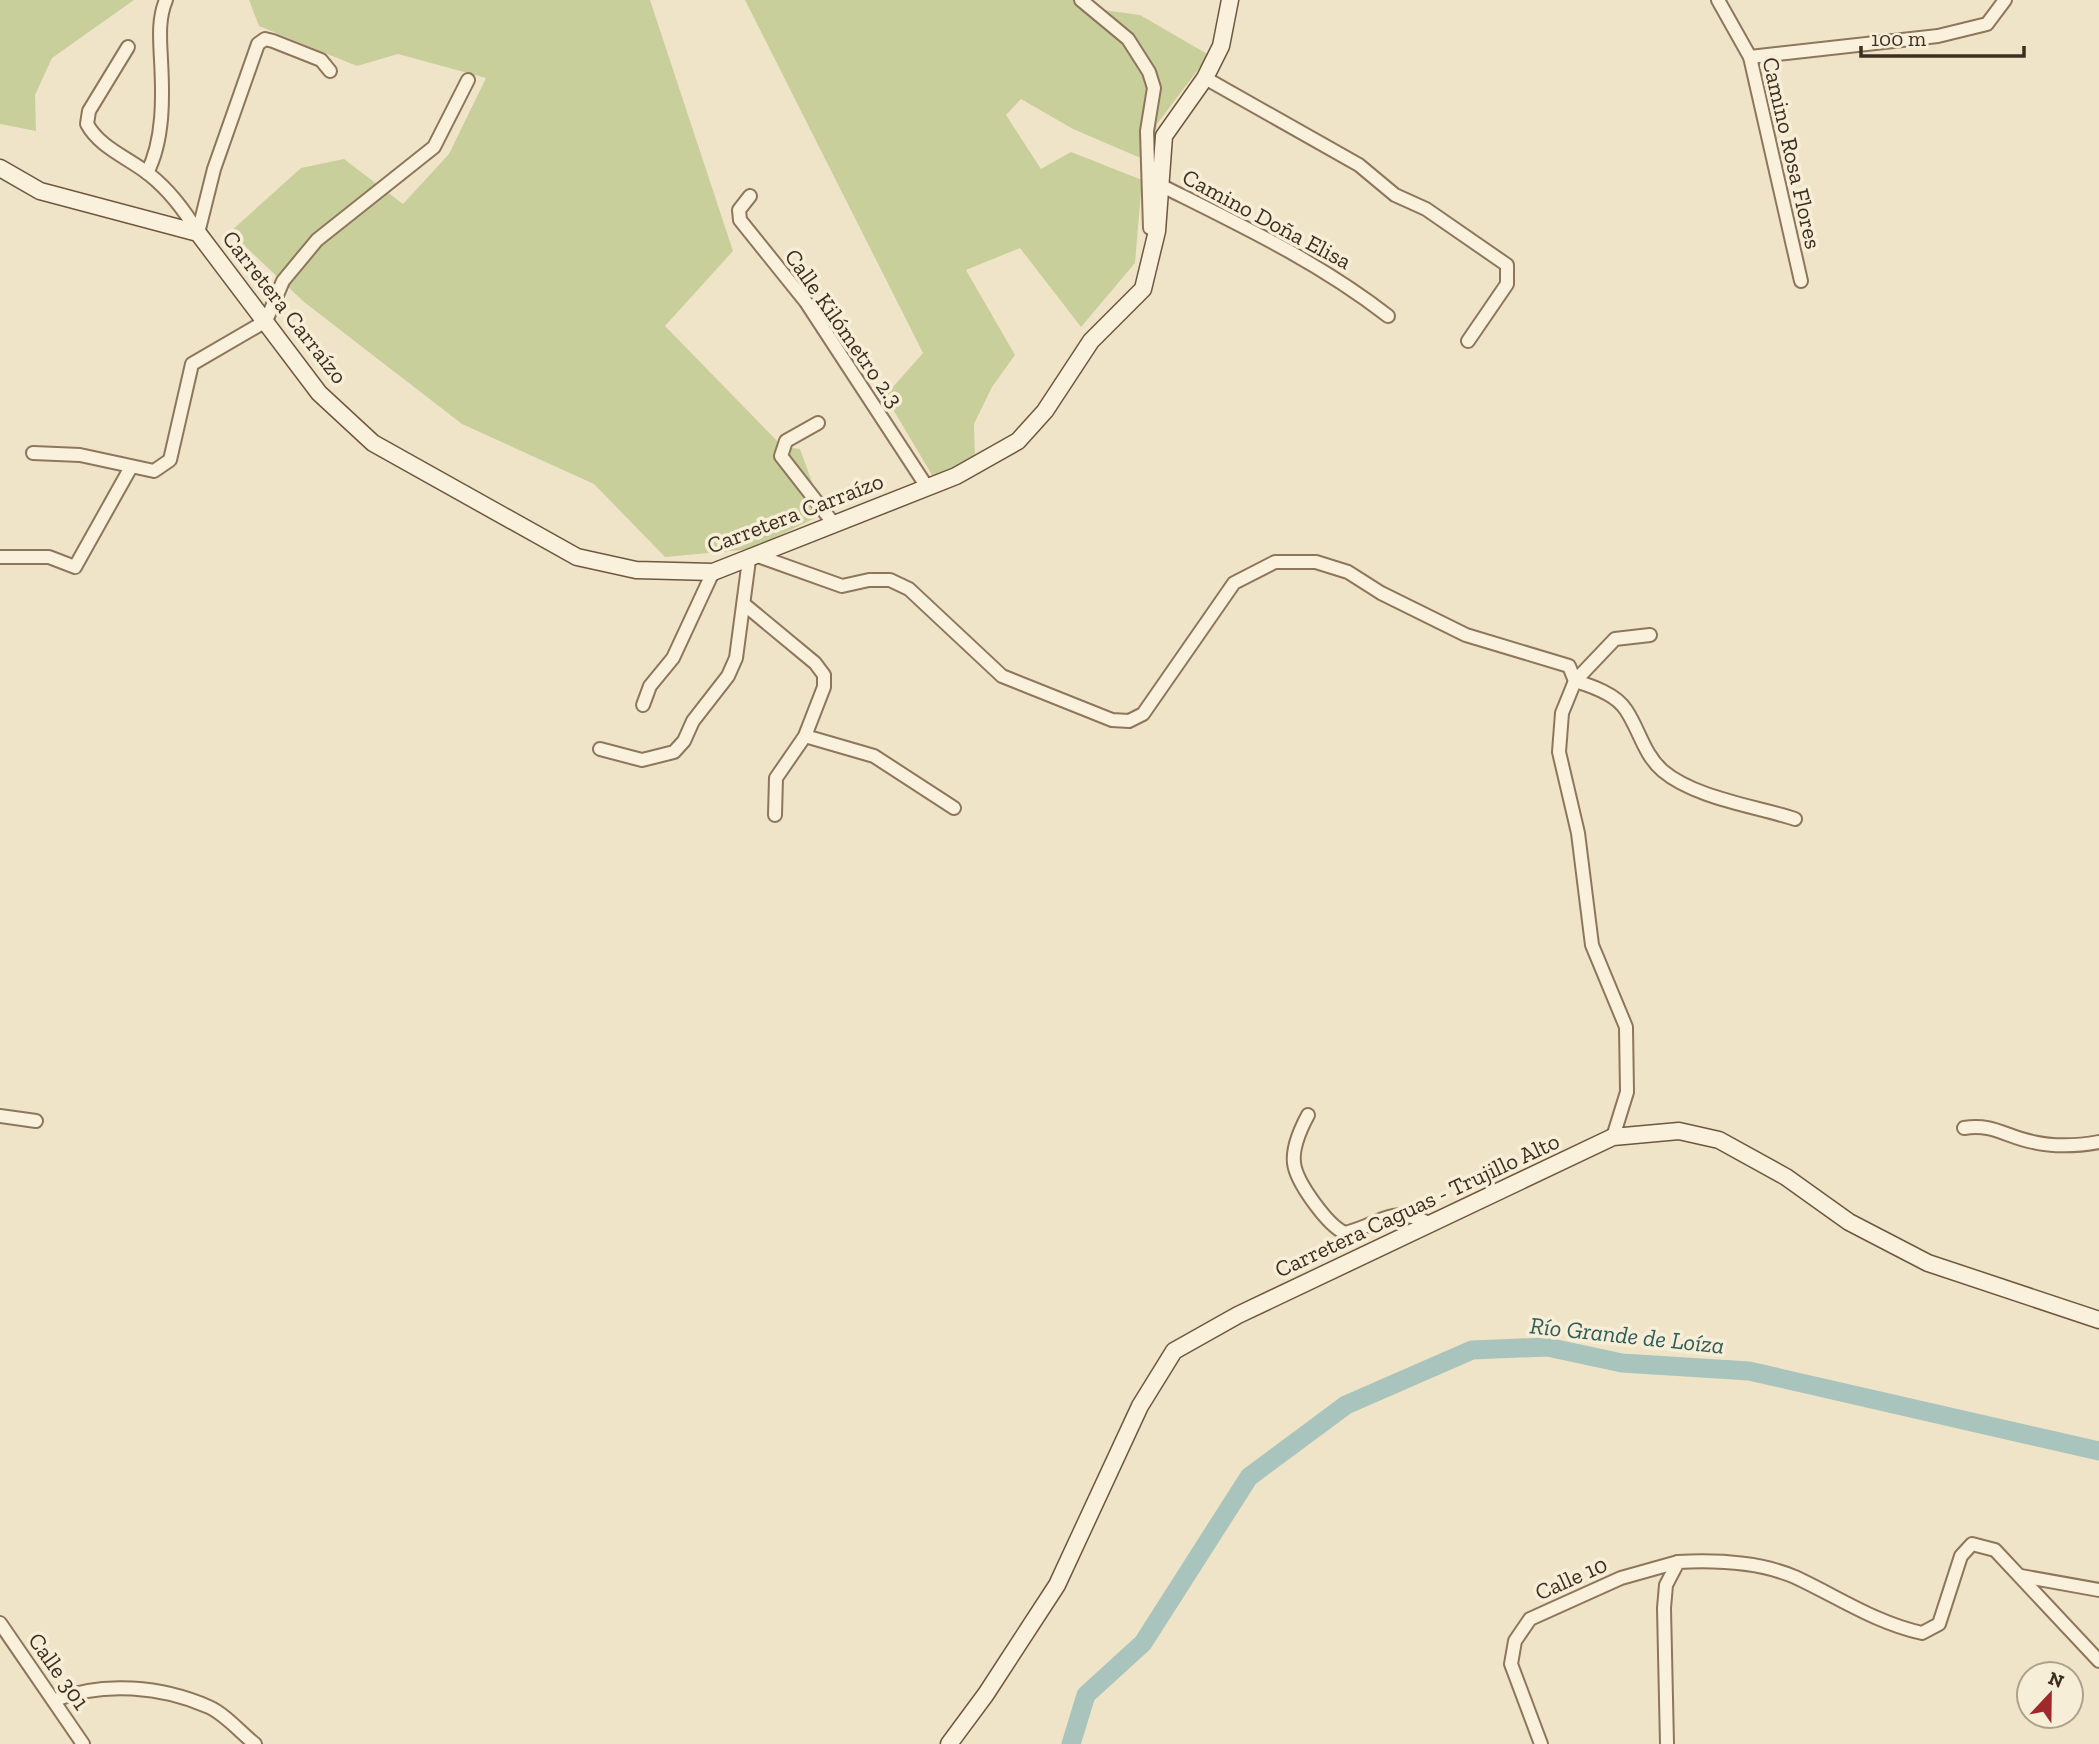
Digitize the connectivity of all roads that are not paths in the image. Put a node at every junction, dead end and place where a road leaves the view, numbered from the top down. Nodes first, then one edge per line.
1 (166, 0) edge
2 (1081, 0) edge
3 (1230, 0) edge
4 (1718, 0) edge
5 (2005, 0) edge
6 (128, 47) dead end
7 (1750, 57) junction
8 (330, 71) dead end
9 (1205, 78) junction
10 (468, 79) dead end
11 (0, 168) edge
12 (147, 173) junction
13 (1160, 185) junction
14 (750, 196) dead end
15 (198, 233) junction
16 (1150, 260) junction
17 (1801, 281) dead end
18 (1388, 316) dead end
19 (266, 321) junction
20 (1468, 341) dead end
21 (818, 423) dead end
22 (33, 453) dead end
23 (131, 467) junction
24 (927, 487) junction
25 (834, 524) junction
26 (0, 557) edge
27 (754, 558) junction
28 (713, 572) junction
29 (745, 606) junction
30 (1650, 635) dead end
31 (1575, 681) junction
32 (643, 705) dead end
33 (805, 736) junction
34 (606, 751) dead end
35 (954, 808) dead end
36 (775, 815) dead end
37 (1795, 819) dead end
38 (1308, 1115) dead end
39 (0, 1116) edge
40 (36, 1121) dead end
41 (1964, 1128) dead end
42 (1613, 1137) junction
43 (2099, 1142) edge
44 (1431, 1224) junction
45 (2099, 1320) edge
46 (1678, 1562) junction
47 (2021, 1576) junction
48 (2099, 1590) edge
49 (0, 1623) edge
50 (2099, 1661) edge
51 (55, 1700) junction
52 (83, 1744) edge
53 (256, 1744) edge
54 (949, 1744) edge
55 (1541, 1744) edge
56 (1667, 1744) edge

1 - 12 street
2 - 16 street
3 - 9 street, Carretera Carraízo
4 - 7 street, Camino Rosa Flores
5 - 7 street
6 - 12 street
7 - 17 street, Camino Rosa Flores
8 - 15 street
9 - 13 street, Carretera Carraízo
9 - 20 street
10 - 19 street
11 - 15 street, Carretera Carraízo
12 - 15 street
13 - 16 street, Carretera Carraízo
13 - 18 street, Camino Doña Elisa
14 - 24 street, Calle Kilómetro 2.3
15 - 19 street, Carretera Carraízo
16 - 24 street, Carretera Carraízo
19 - 23 street
19 - 28 street, Carretera Carraízo
21 - 25 street
22 - 23 street
23 - 26 street
24 - 25 street, Carretera Carraízo
25 - 27 street, Carretera Carraízo
27 - 28 street, Carretera Carraízo
27 - 29 street
27 - 31 street
28 - 32 street
29 - 33 street
29 - 34 street
30 - 31 street
31 - 37 street
31 - 42 street
33 - 35 street
33 - 36 street
38 - 44 street
39 - 40 street
41 - 43 street
42 - 44 street, Carretera Caguas - Trujillo Alto
42 - 45 street, Carretera Caguas - Trujillo Alto
44 - 54 street, Carretera Caguas - Trujillo Alto
46 - 47 street, Calle 10
46 - 55 street, Calle 10
46 - 56 street
47 - 48 street
47 - 50 street
49 - 51 street, Calle 301
51 - 52 street, Calle 301
51 - 53 street

